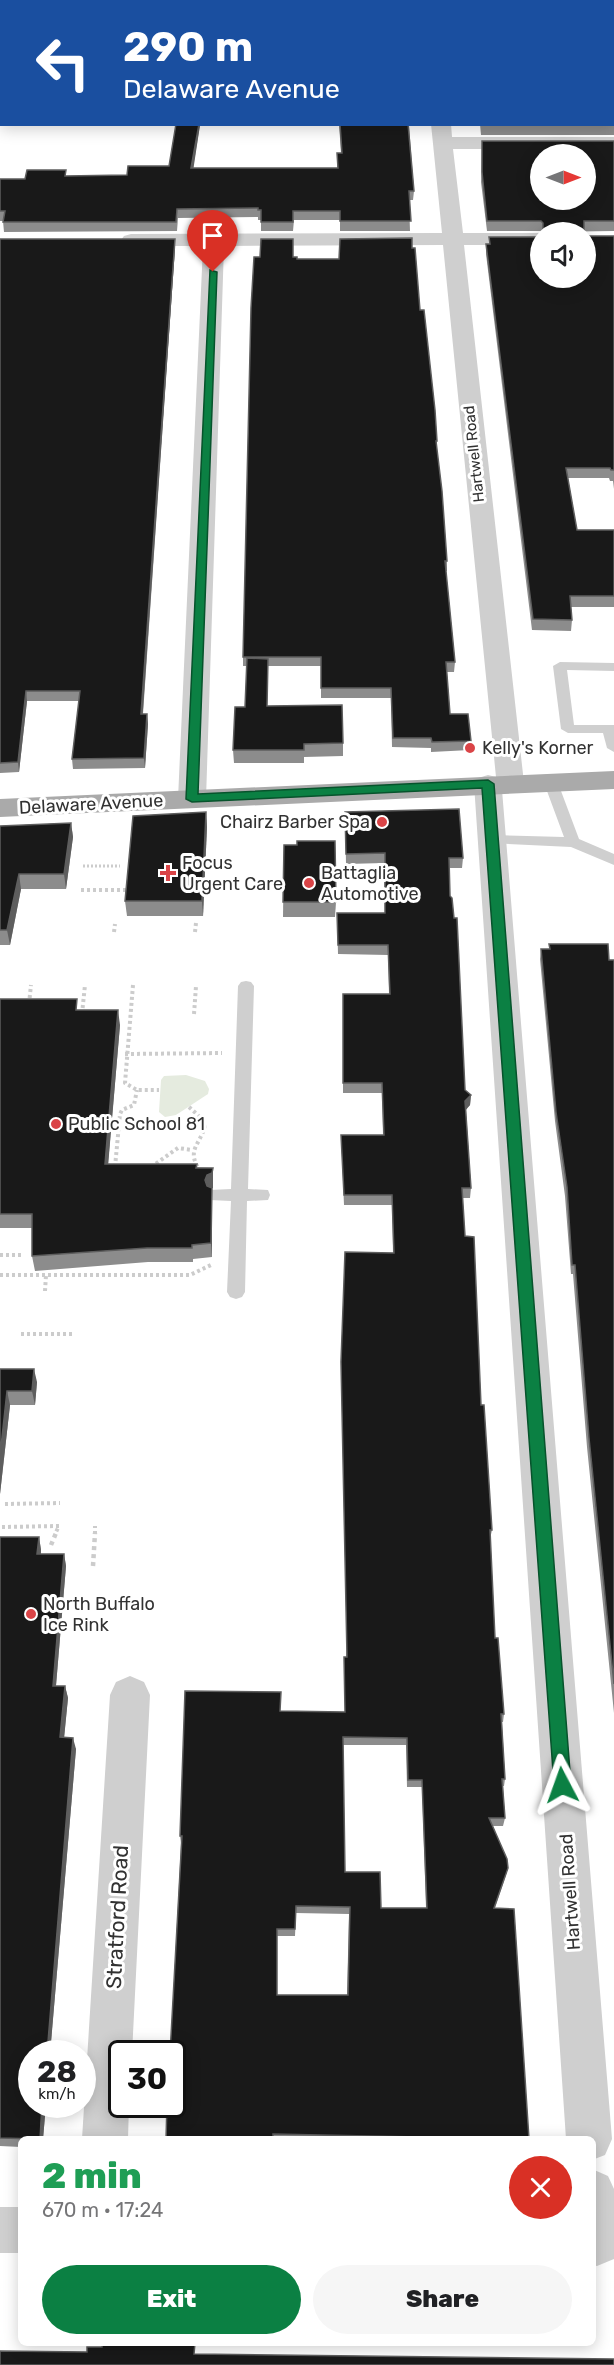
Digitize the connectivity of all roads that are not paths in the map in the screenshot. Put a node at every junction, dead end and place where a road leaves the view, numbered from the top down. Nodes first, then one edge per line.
1 (441, 134) edge
2 (614, 143) edge
3 (530, 238) edge
4 (452, 239) junction
5 (108, 240) edge
6 (214, 240) junction
7 (614, 667) edge
8 (612, 729) edge
9 (614, 748) edge
10 (614, 780) edge
11 (551, 783) junction
12 (499, 784) junction
13 (192, 799) junction
14 (0, 808) edge
15 (493, 840) junction
16 (573, 842) junction
17 (614, 860) edge
18 (246, 986) dead end
19 (216, 1195) dead end
20 (239, 1195) junction
21 (262, 1195) dead end
22 (236, 1292) dead end
23 (130, 1695) dead end
24 (105, 2136) edge
25 (589, 2136) edge
26 (596, 2215) edge
27 (0, 2230) edge
28 (18, 2230) edge
29 (601, 2243) edge

1 - 2 street
1 - 4 street, Hartwell Road
3 - 4 street
4 - 6 street
4 - 12 street, Hartwell Road
5 - 6 street
6 - 13 street
7 - 8 lane
8 - 9 lane
10 - 11 main road, Delaware Avenue
11 - 12 main road, Delaware Avenue
11 - 16 lane
12 - 13 main road, Delaware Avenue
12 - 15 street, Hartwell Road
13 - 14 main road, Delaware Avenue
15 - 16 lane
15 - 25 street, Hartwell Road
16 - 17 lane
18 - 20 lane
19 - 20 lane
20 - 21 lane
20 - 22 lane
23 - 24 street, Stratford Road
26 - 29 street
27 - 28 street

